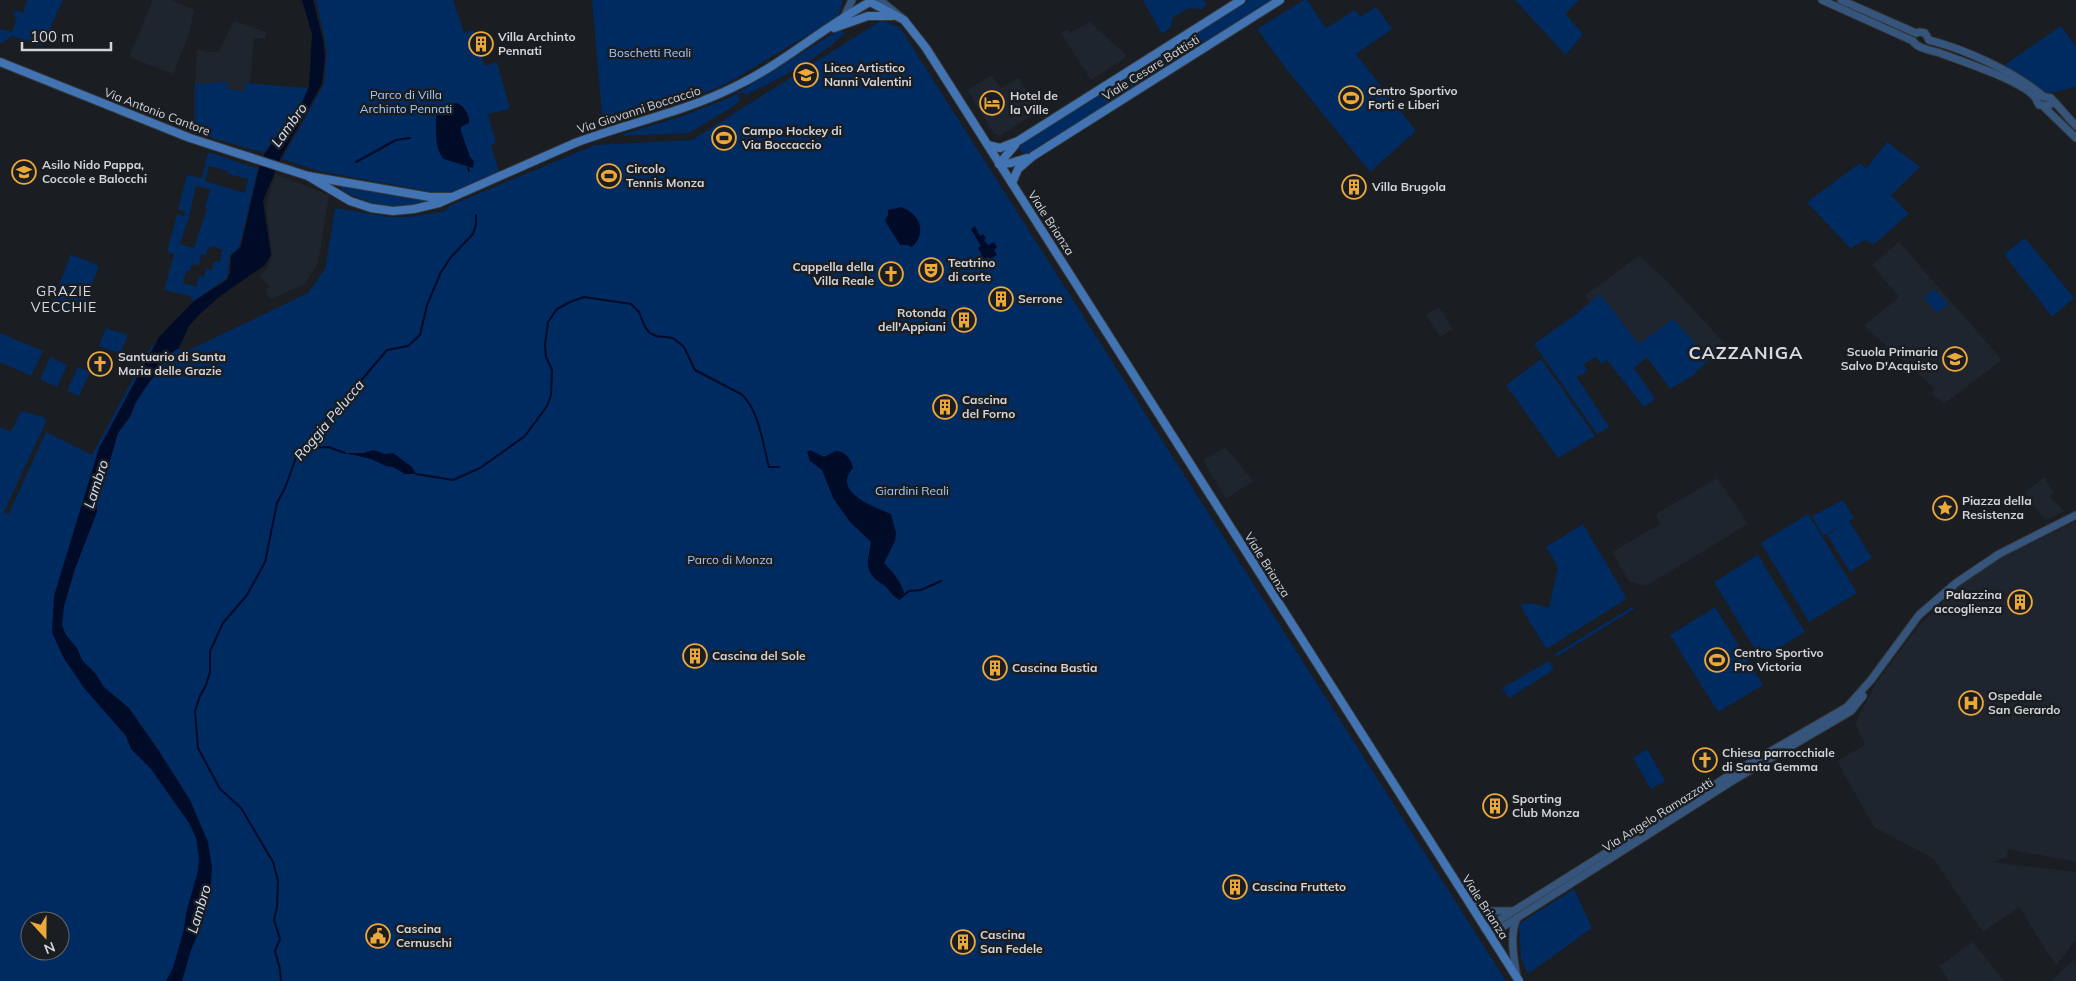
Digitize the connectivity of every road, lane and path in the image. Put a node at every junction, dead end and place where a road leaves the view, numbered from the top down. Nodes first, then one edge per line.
1 (852, 0) edge
2 (880, 0) edge
3 (1241, 0) edge
4 (1280, 0) edge
5 (1822, 0) edge
6 (1841, 0) edge
7 (869, 1) edge
8 (845, 15) junction
9 (853, 20) junction
10 (904, 20) junction
11 (825, 32) junction
12 (1914, 37) junction
13 (1929, 40) junction
14 (1923, 47) junction
15 (0, 62) edge
16 (2040, 97) junction
17 (2053, 101) junction
18 (2044, 106) junction
19 (2076, 126) edge
20 (2076, 138) edge
21 (1018, 141) junction
22 (988, 145) junction
23 (1030, 157) junction
24 (1000, 164) junction
25 (308, 176) junction
26 (1012, 183) junction
27 (454, 197) junction
28 (2076, 515) edge
29 (1467, 900) junction
30 (1516, 914) junction
31 (1488, 932) junction
32 (1518, 979) edge

1 - 8 street, Via Giovanni Boccaccio
2 - 10 street
3 - 21 main road, Viale Cesare Battisti
4 - 23 main road, Viale Cesare Battisti
5 - 12 street
6 - 12 street
7 - 8 main road, Via Giovanni Boccaccio
7 - 9 main road
7 - 10 main road
8 - 11 main road, Via Giovanni Boccaccio
9 - 10 main road, Via Giovanni Boccaccio
9 - 11 main road, Via Giovanni Boccaccio
10 - 22 main road, Viale Brianza
11 - 27 main road, Via Giovanni Boccaccio
12 - 13 street
12 - 14 street
13 - 14 street
13 - 16 street
14 - 16 street
15 - 25 main road, Via Antonio Cantore
16 - 17 street
16 - 18 street
17 - 18 street
17 - 19 street
18 - 20 street
21 - 22 main road, Viale Cesare Battisti
21 - 23 main road
21 - 24 main road, Viale Cesare Battisti
22 - 24 main road, Viale Brianza
23 - 24 main road, Viale Cesare Battisti
23 - 26 main road, Viale Cesare Battisti
24 - 26 main road, Viale Brianza
25 - 27 main road, Via Giovanni Boccaccio
25 - 27 main road, Via Giovanni Boccaccio
26 - 29 main road, Viale Brianza
28 - 30 street, Via Angelo Ramazzotti
29 - 30 street
29 - 31 main road, Viale Brianza
30 - 31 street, Via Angelo Ramazzotti
30 - 32 street
31 - 32 main road, Viale Brianza

